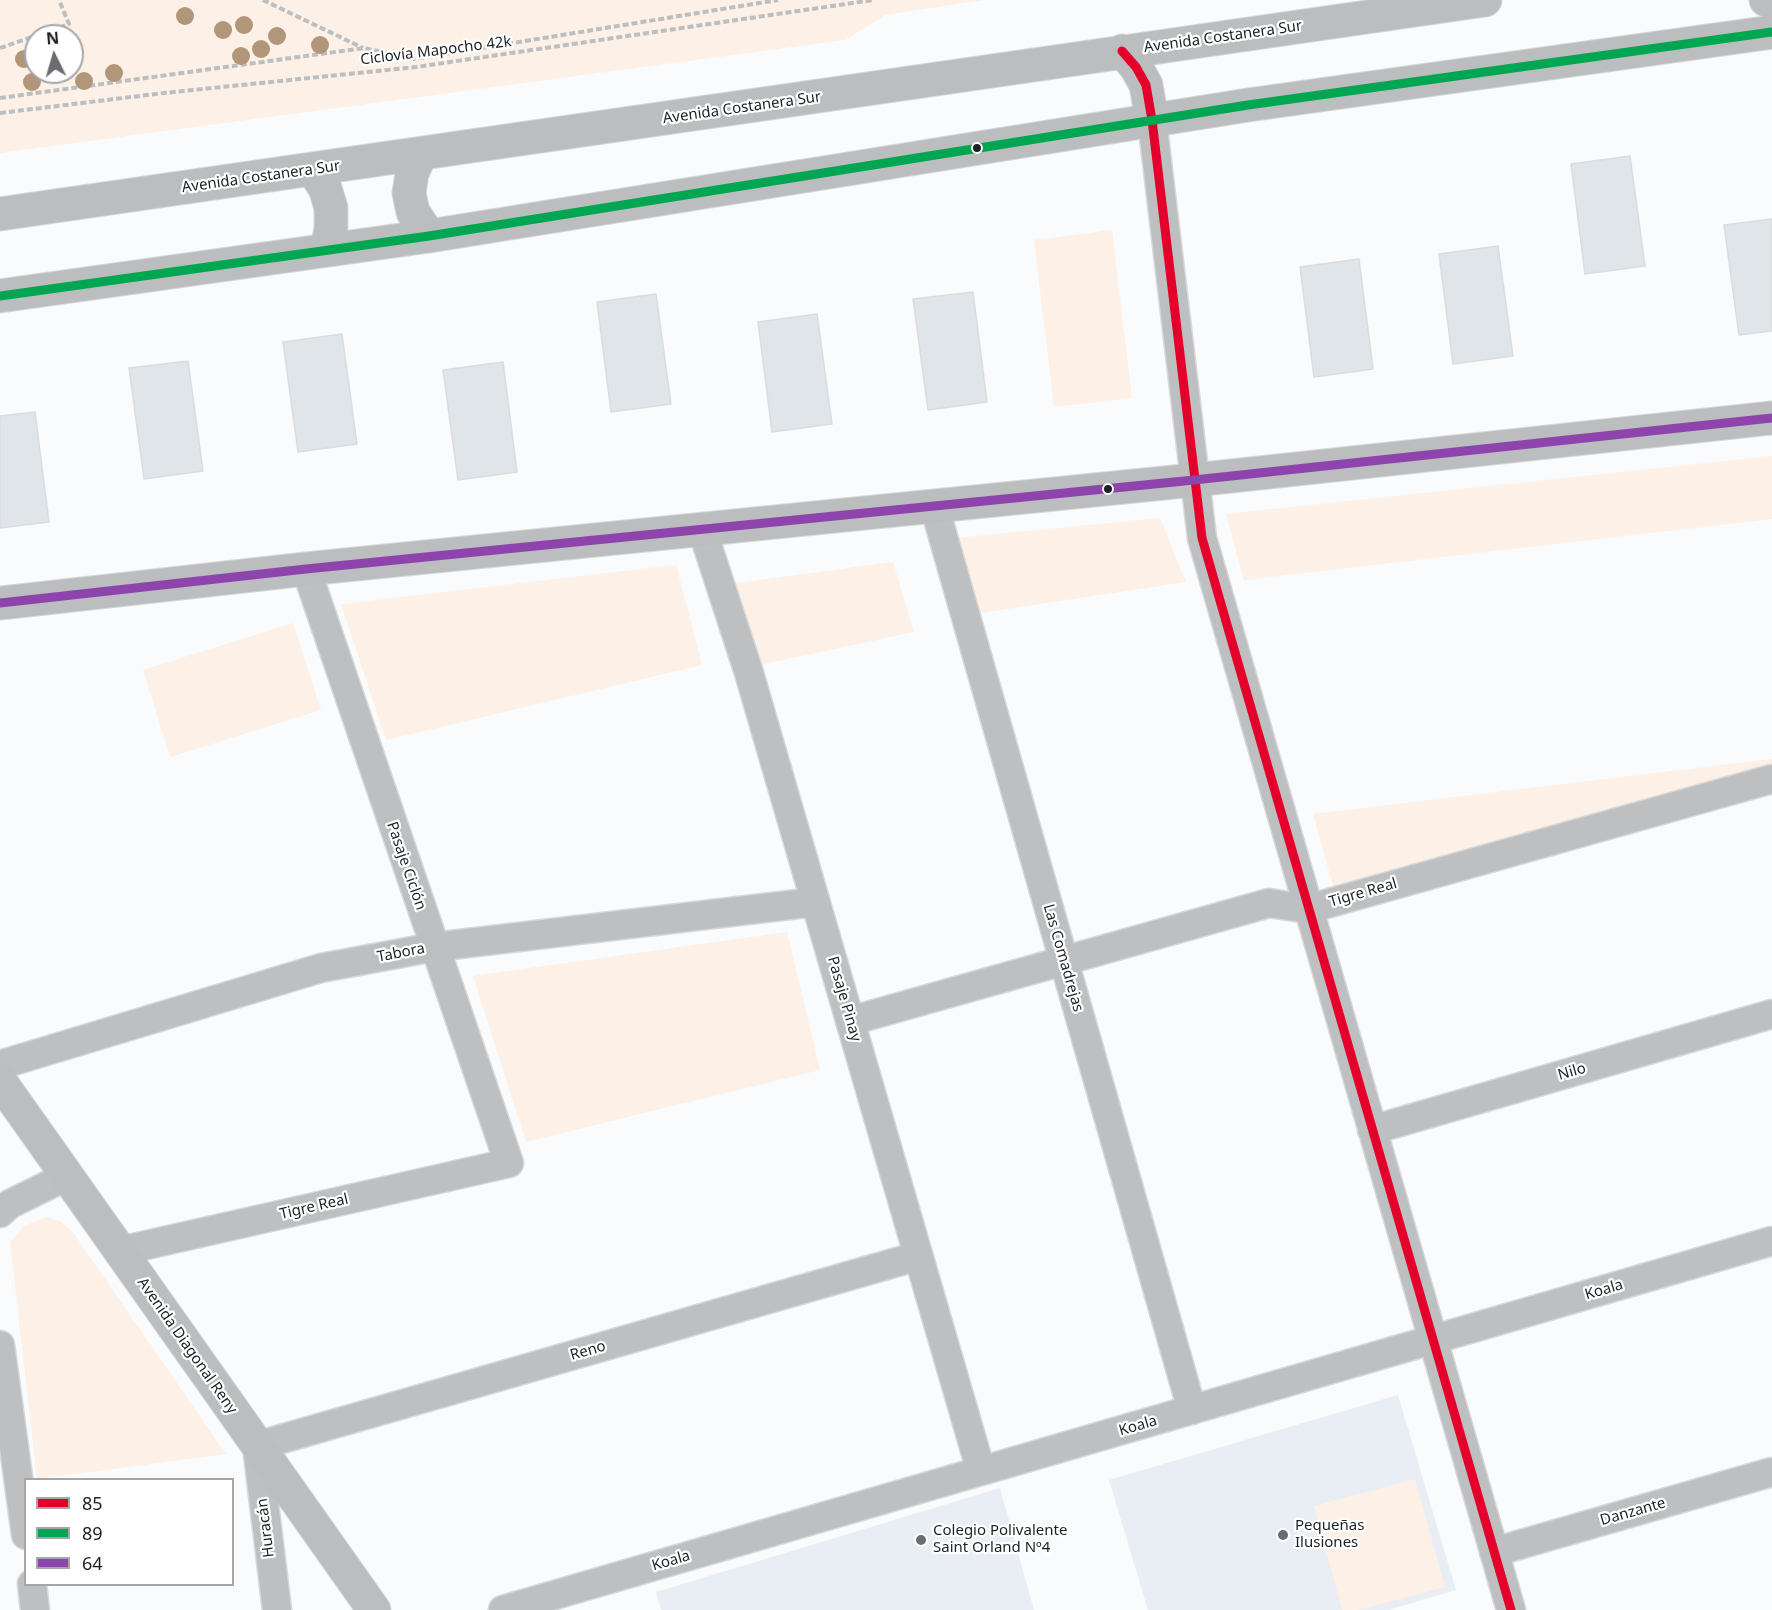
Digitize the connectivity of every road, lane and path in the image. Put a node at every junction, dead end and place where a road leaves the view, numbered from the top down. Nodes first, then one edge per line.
1 (59, 0) edge
2 (263, 0) edge
3 (778, 0) edge
4 (873, 0) edge
5 (1485, 0) edge
6 (1766, 0) edge
7 (1772, 1) edge
8 (1772, 32) edge
9 (0, 48) edge
10 (364, 48) junction
11 (1122, 51) junction
12 (0, 99) edge
13 (0, 113) edge
14 (1152, 120) junction
15 (420, 156) junction
16 (314, 170) junction
17 (0, 214) edge
18 (429, 236) junction
19 (327, 249) junction
20 (0, 296) edge
21 (1772, 418) edge
22 (1194, 480) junction
23 (934, 506) junction
24 (702, 529) junction
25 (306, 569) junction
26 (0, 603) edge
27 (1772, 779) edge
28 (815, 902) junction
29 (1308, 909) junction
30 (434, 947) junction
31 (1064, 959) junction
32 (1772, 1014) edge
33 (850, 1021) junction
34 (0, 1065) edge
35 (0, 1081) edge
36 (1372, 1130) junction
37 (509, 1163) joint
38 (67, 1176) junction
39 (0, 1213) edge
40 (1772, 1241) edge
41 (120, 1251) junction
42 (918, 1256) junction
43 (1432, 1340) junction
44 (0, 1345) edge
45 (1192, 1410) junction
46 (257, 1446) junction
47 (981, 1471) junction
48 (1772, 1472) edge
49 (24, 1520) edge
50 (1494, 1552) junction
51 (32, 1586) edge
52 (36, 1610) edge
53 (276, 1610) edge
54 (374, 1610) edge
55 (503, 1610) edge
56 (1511, 1610) edge

1 - 9 path
2 - 10 path
3 - 10 path
4 - 13 path, Ciclovía Mapocho 42k
5 - 11 street, Avenida Costanera Sur
6 - 7 street
8 - 14 street
10 - 12 path
11 - 14 street
11 - 15 street, Avenida Costanera Sur
14 - 18 street
14 - 22 street
15 - 16 street, Avenida Costanera Sur
15 - 18 street
16 - 17 street, Avenida Costanera Sur
16 - 19 street
18 - 19 street
19 - 20 street
21 - 22 street
22 - 23 street
22 - 29 street
23 - 24 street
23 - 31 street, Las Comadrejas
24 - 25 street
24 - 28 street, Pasaje Pinay
25 - 26 street
25 - 30 street, Pasaje Ciclón
27 - 29 street, Tigre Real
28 - 30 street, Tabora
28 - 33 street, Pasaje Pinay
29 - 31 street, Tigre Real
29 - 36 street
30 - 34 street, Tabora
30 - 37 street, Pasaje Ciclón
31 - 33 street, Tigre Real
31 - 45 street, Las Comadrejas
32 - 36 street, Nilo
33 - 42 street, Pasaje Pinay
35 - 38 street, Avenida Diagonal Reny
36 - 43 street
37 - 41 street, Tigre Real
38 - 39 street
38 - 41 street, Avenida Diagonal Reny
40 - 43 street, Koala
41 - 46 street, Avenida Diagonal Reny
42 - 46 street, Reno
42 - 47 street, Pasaje Pinay
43 - 45 street, Koala
43 - 50 street
44 - 49 street
45 - 47 street, Koala
46 - 53 street, Huracán
46 - 54 street, Avenida Diagonal Reny
47 - 55 street, Koala
48 - 50 street, Danzante
50 - 56 street
51 - 52 street

